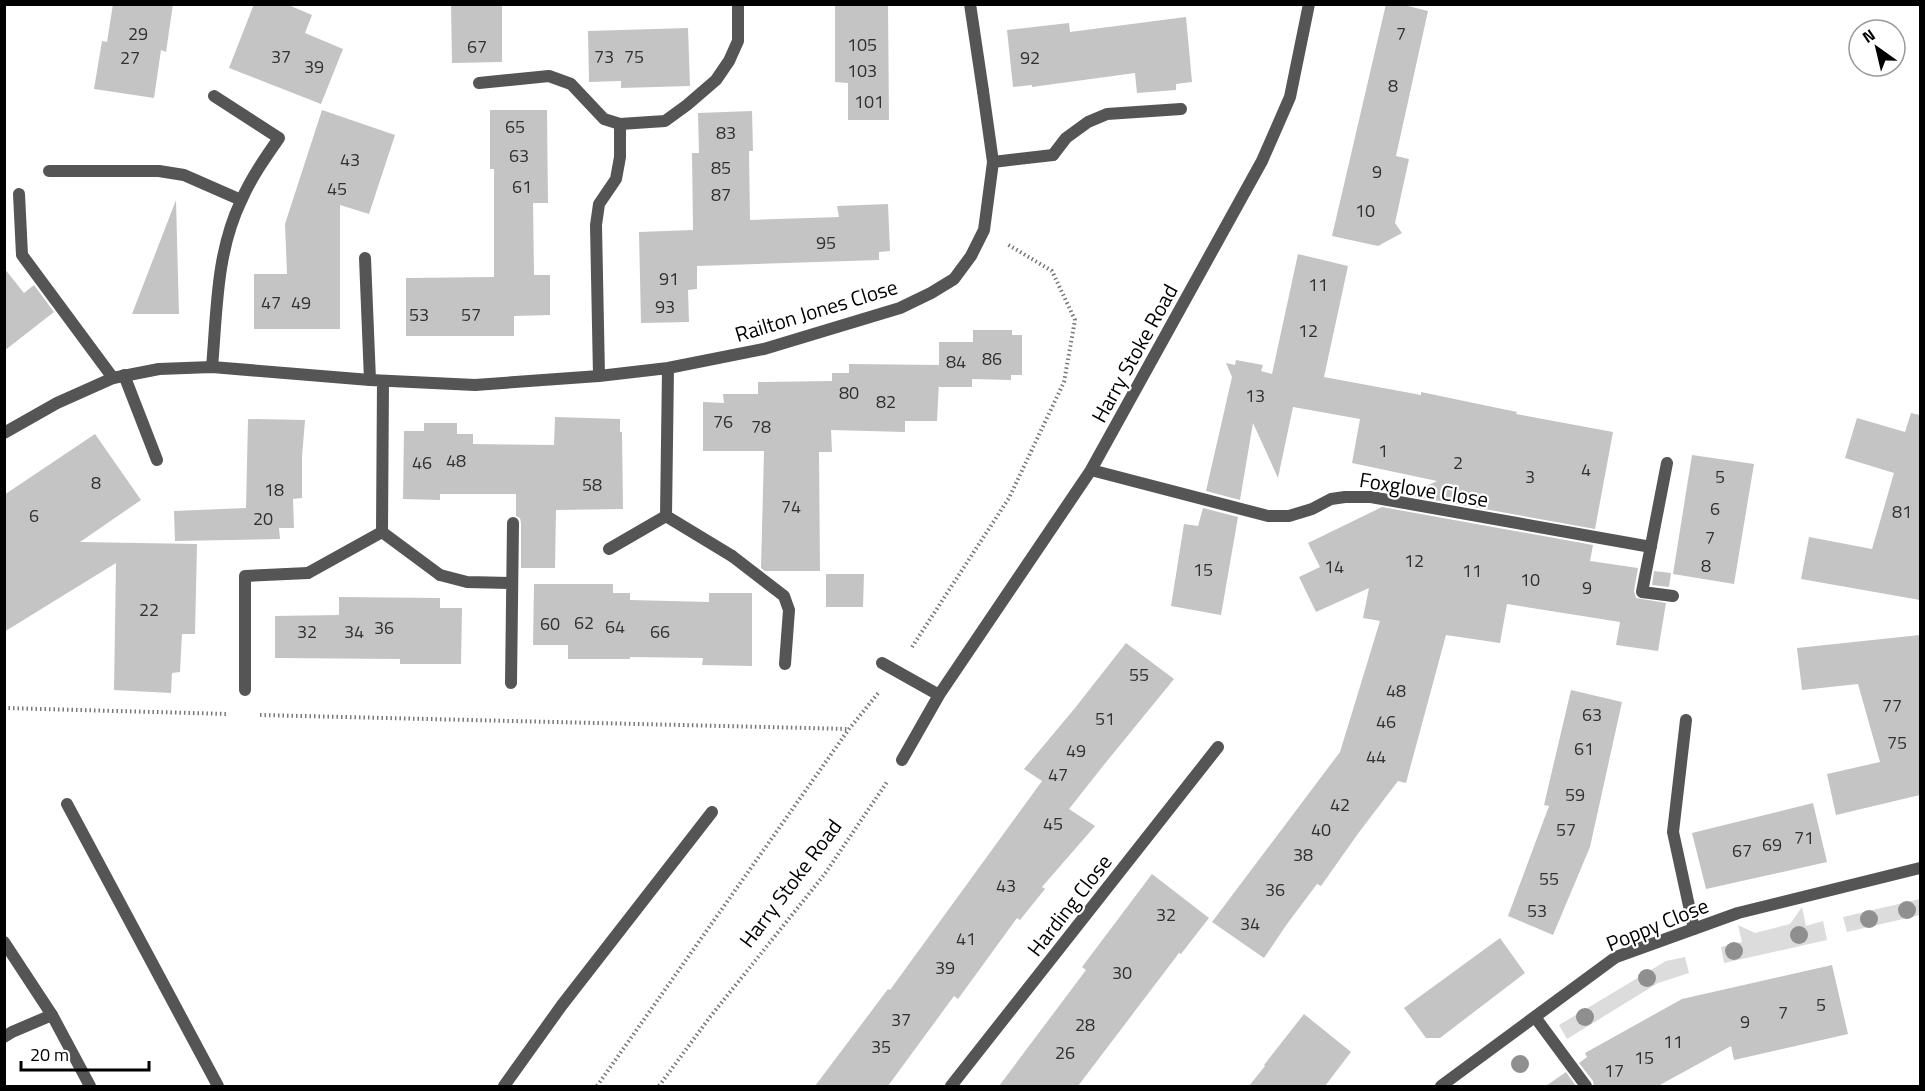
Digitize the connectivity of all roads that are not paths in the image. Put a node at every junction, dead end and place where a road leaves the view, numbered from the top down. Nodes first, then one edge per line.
1 (738, 4) edge
2 (970, 4) edge
3 (1309, 4) edge
4 (479, 83) dead end
5 (214, 96) dead end
6 (1181, 108) dead end
7 (620, 124) junction
8 (993, 162) junction
9 (49, 171) dead end
10 (19, 194) dead end
11 (241, 200) junction
12 (365, 258) dead end
13 (212, 367) junction
14 (668, 368) junction
15 (119, 376) junction
16 (599, 376) junction
17 (370, 380) junction
18 (383, 381) junction
19 (4, 433) edge
20 (157, 460) dead end
21 (1668, 463) dead end
22 (1091, 470) junction
23 (666, 516) junction
24 (513, 523) dead end
25 (382, 532) junction
26 (1651, 547) junction
27 (609, 549) dead end
28 (512, 584) junction
29 (1673, 596) dead end
30 (882, 663) dead end
31 (785, 664) dead end
32 (511, 683) dead end
33 (245, 690) dead end
34 (939, 694) junction
35 (1686, 720) dead end
36 (1218, 747) dead end
37 (902, 760) road end
38 (67, 804) dead end
39 (712, 812) dead end
40 (1920, 868) edge
41 (1694, 929) junction
42 (4, 942) edge
43 (52, 1015) junction
44 (1535, 1017) junction
45 (4, 1037) edge
46 (90, 1086) edge
47 (218, 1086) edge
48 (504, 1086) edge
49 (951, 1086) edge
50 (1441, 1086) edge
51 (1586, 1086) edge

1 - 7 street
2 - 8 street, Railton Jones Close
3 - 22 street, Harry Stoke Road
4 - 7 street
5 - 11 street
6 - 8 street
7 - 16 street
8 - 14 street, Railton Jones Close
9 - 11 street
10 - 15 street
11 - 13 street
12 - 17 street
13 - 15 street, Railton Jones Close
13 - 17 street, Railton Jones Close
14 - 16 street, Railton Jones Close
14 - 23 street
15 - 19 street, Railton Jones Close
15 - 20 street
16 - 18 street, Railton Jones Close
17 - 18 street, Railton Jones Close
18 - 25 street
21 - 26 street
22 - 26 street, Foxglove Close
22 - 34 street, Harry Stoke Road
23 - 27 street
23 - 31 street
24 - 28 street
25 - 28 street
25 - 33 street
26 - 29 street
28 - 32 street
30 - 34 street
34 - 37 street, Harry Stoke Road
35 - 41 street
36 - 49 street, Harding Close
38 - 47 street
39 - 48 street
40 - 41 street, Poppy Close
41 - 44 street, Poppy Close
42 - 43 street
43 - 45 street
43 - 46 street
44 - 50 street, Poppy Close
44 - 51 street

